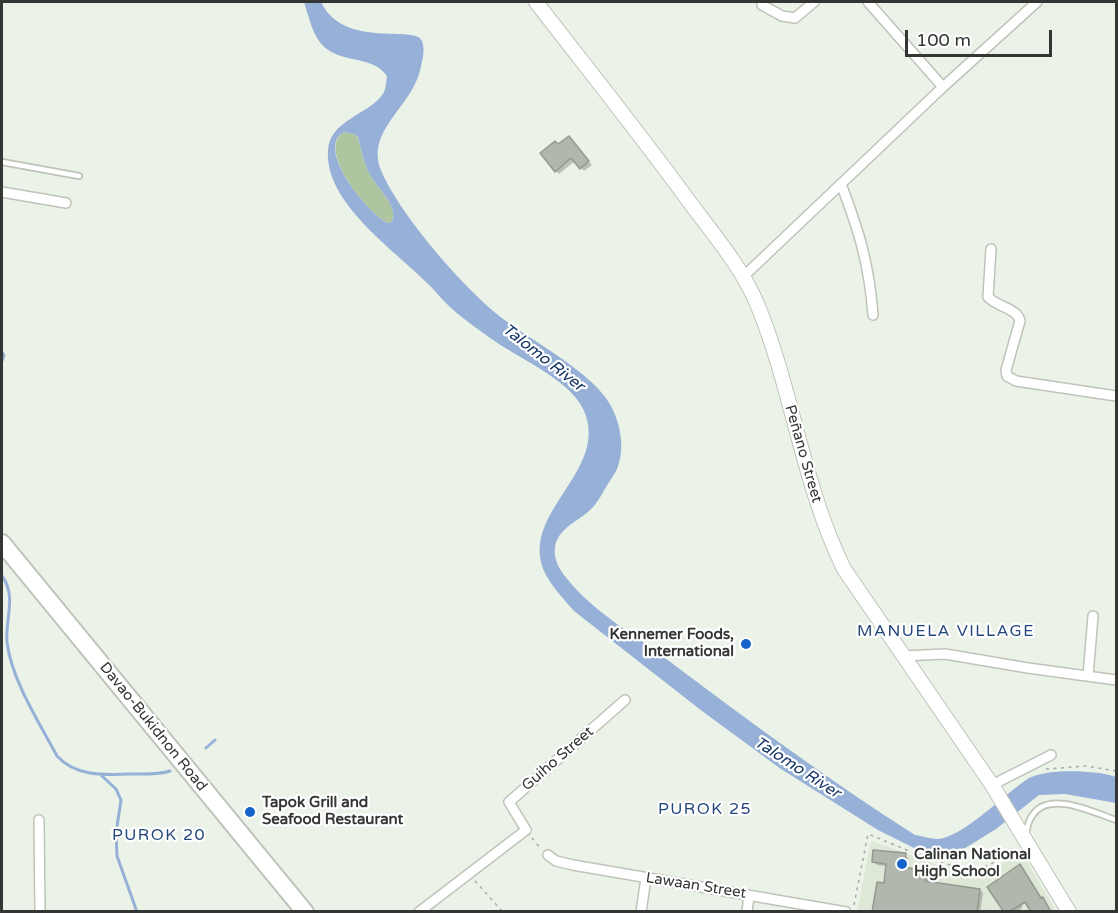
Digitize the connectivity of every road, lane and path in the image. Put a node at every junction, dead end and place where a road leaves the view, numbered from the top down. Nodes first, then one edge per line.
1 (536, 2) edge
2 (814, 2) edge
3 (868, 2) edge
4 (1037, 2) edge
5 (762, 5) dead end
6 (943, 87) junction
7 (2, 162) edge
8 (80, 176) dead end
9 (841, 184) junction
10 (2, 192) edge
11 (66, 203) dead end
12 (992, 249) dead end
13 (743, 277) junction
14 (873, 315) dead end
15 (1116, 396) edge
16 (2, 543) edge
17 (1093, 616) dead end
18 (903, 656) junction
19 (1088, 676) junction
20 (1116, 680) edge
21 (625, 700) dead end
22 (1052, 755) dead end
23 (1039, 770) dead end
24 (1116, 771) edge
25 (996, 791) junction
26 (39, 820) dead end
27 (1116, 820) edge
28 (526, 830) junction
29 (1021, 832) junction
30 (548, 855) joint
31 (469, 873) junction
32 (646, 878) junction
33 (749, 895) junction
34 (40, 912) edge
35 (305, 912) edge
36 (419, 912) edge
37 (503, 912) edge
38 (641, 912) edge
39 (747, 912) edge
40 (846, 912) edge
41 (852, 912) edge
42 (1069, 912) edge

1 - 13 street, Peñano Street
2 - 5 street
3 - 6 street
4 - 6 street
6 - 9 street
7 - 8 lane
9 - 13 street
9 - 14 street
10 - 11 street
12 - 15 street
13 - 18 street, Peñano Street
16 - 35 highway, Davao-Bukidnon Road
17 - 19 street
18 - 19 street
18 - 25 street, Peñano Street
19 - 20 street
21 - 28 street, Guiho Street
22 - 25 street
23 - 24 path
25 - 29 street, Peñano Street
26 - 34 street
27 - 29 lane
28 - 30 path
28 - 31 street
29 - 41 path
29 - 42 street, Peñano Street
30 - 32 street, Lawaan Street
31 - 36 street
31 - 37 path
32 - 33 street, Lawaan Street
32 - 38 street
33 - 39 street
33 - 40 street, Lawaan Street

